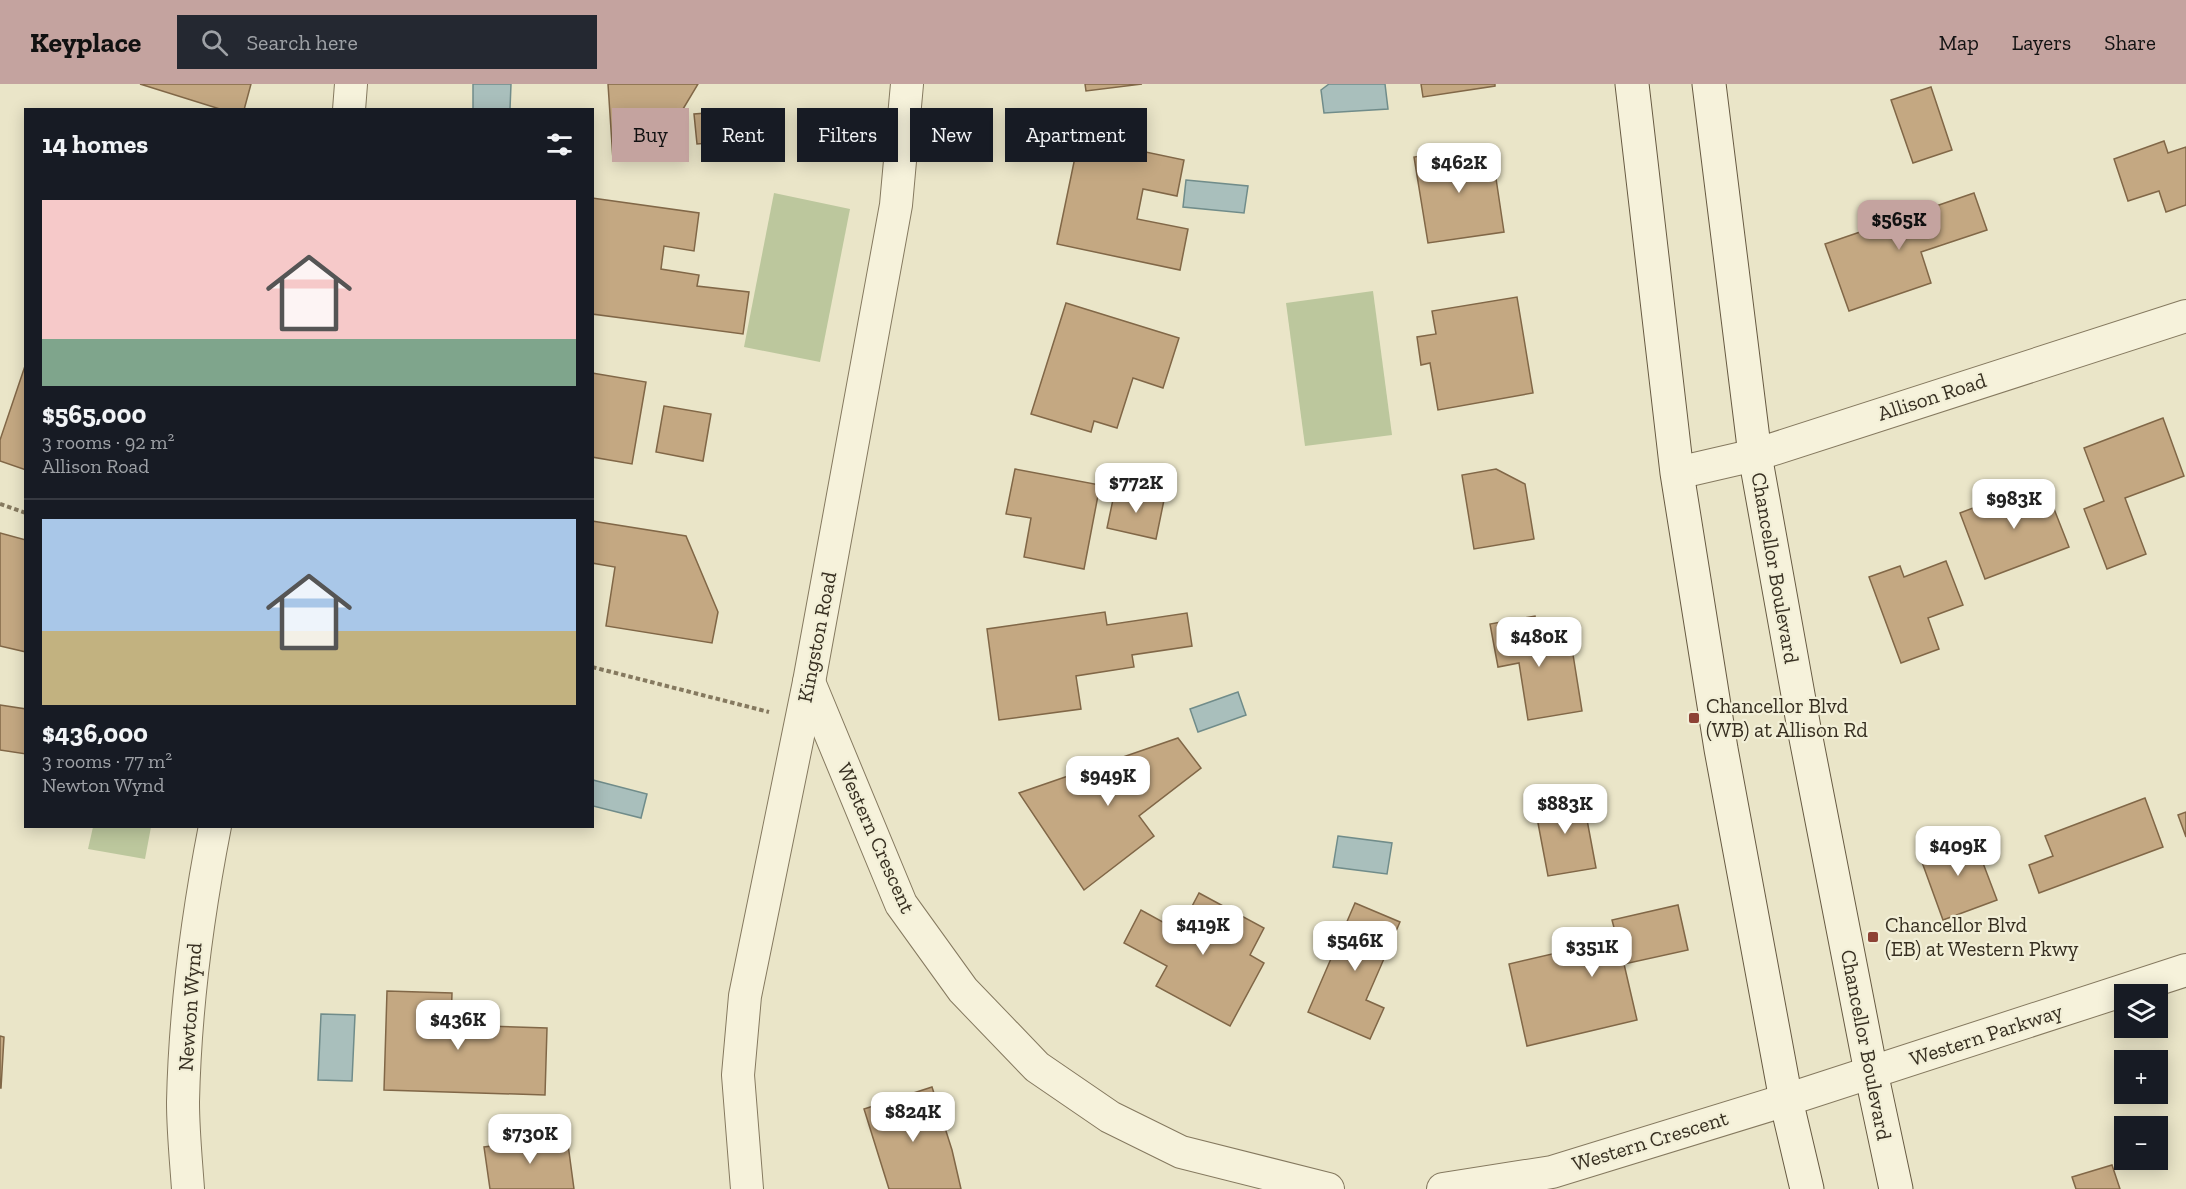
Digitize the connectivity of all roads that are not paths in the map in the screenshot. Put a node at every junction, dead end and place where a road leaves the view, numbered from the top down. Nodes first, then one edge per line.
1 (351, 84) edge
2 (907, 84) edge
3 (1632, 84) edge
4 (1709, 84) edge
5 (350, 108) edge
6 (2186, 316) edge
7 (1755, 455) junction
8 (1677, 473) junction
9 (809, 682) junction
10 (215, 828) edge
11 (2186, 970) edge
12 (1870, 1072) junction
13 (1786, 1100) junction
14 (188, 1189) edge
15 (747, 1189) edge
16 (1328, 1189) edge
17 (1443, 1189) edge
18 (1807, 1189) edge
19 (1896, 1189) edge

1 - 5 street
2 - 9 street, Kingston Road
3 - 8 main road
4 - 7 main road, Chancellor Boulevard
6 - 7 street, Allison Road
7 - 8 street, Allison Road
7 - 12 main road, Chancellor Boulevard
8 - 13 main road
9 - 15 street, Kingston Road
9 - 16 street, Western Crescent
10 - 14 street, Newton Wynd
11 - 12 street, Western Parkway
12 - 13 street, Western Parkway
12 - 19 main road, Chancellor Boulevard
13 - 17 street, Western Crescent
13 - 18 main road

